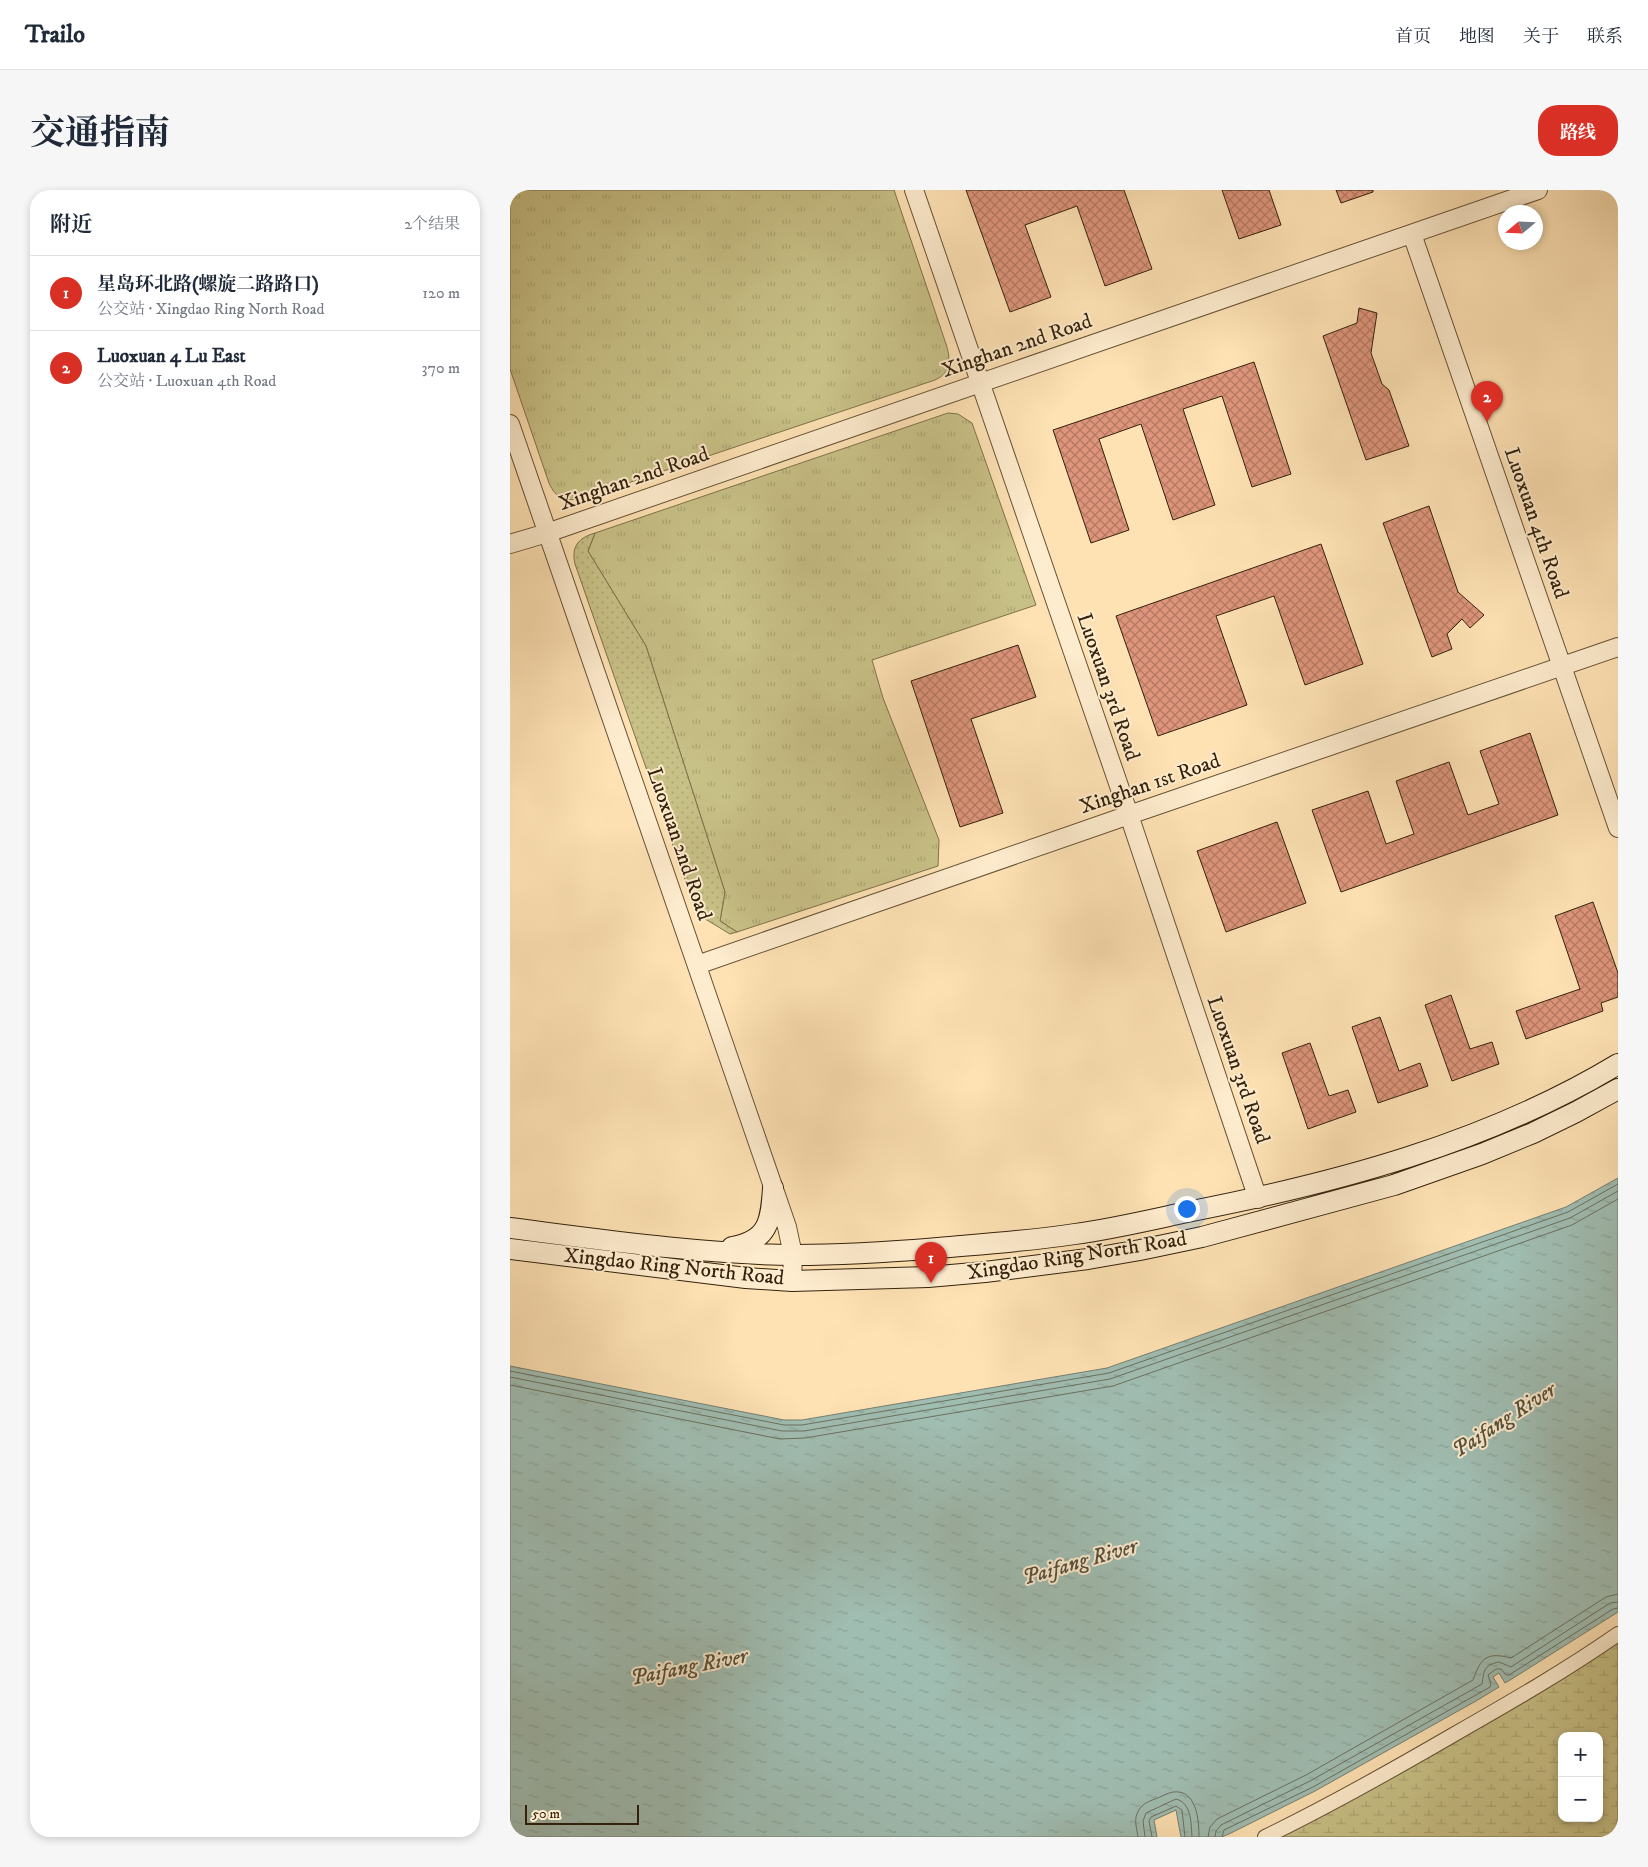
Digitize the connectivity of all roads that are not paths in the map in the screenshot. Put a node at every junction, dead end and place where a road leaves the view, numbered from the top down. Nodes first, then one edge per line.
1 (914, 190) edge
2 (1538, 190) edge
3 (1412, 234) junction
4 (979, 383) junction
5 (510, 424) edge
6 (548, 533) junction
7 (510, 544) edge
8 (1618, 648) edge
9 (1562, 666) junction
10 (1129, 815) junction
11 (1618, 828) edge
12 (697, 965) junction
13 (1618, 1064) edge
14 (1618, 1089) edge
15 (773, 1188) junction
16 (1258, 1199) junction
17 (510, 1228) edge
18 (510, 1249) edge
19 (713, 1250) junction
20 (792, 1255) junction
21 (792, 1280) junction
22 (1618, 1634) edge
23 (1266, 1837) edge

1 - 4 street, Luoxuan 3rd Road
2 - 3 street, Xinghan 2nd Road
3 - 4 street, Xinghan 2nd Road
3 - 9 street, Luoxuan 4th Road
4 - 6 street, Xinghan 2nd Road
4 - 10 street, Luoxuan 3rd Road
5 - 6 street, Luoxuan 2nd Road
6 - 7 street, Xinghan 2nd Road
6 - 12 street, Luoxuan 2nd Road
8 - 9 street, Xinghan 1st Road
9 - 10 street, Xinghan 1st Road
9 - 11 street, Luoxuan 4th Road
10 - 12 street, Xinghan 1st Road
10 - 16 street, Luoxuan 3rd Road
12 - 15 street, Luoxuan 2nd Road
13 - 16 main road, Xingdao Ring North Road
14 - 21 main road, Xingdao Ring North Road
15 - 19 main road
15 - 20 street, Luoxuan 2nd Road
16 - 20 main road, Xingdao Ring North Road
17 - 19 main road, Xingdao Ring North Road
18 - 21 main road, Xingdao Ring North Road
19 - 20 main road, Xingdao Ring North Road
20 - 21 street, Luoxuan 2nd Road
22 - 23 street

